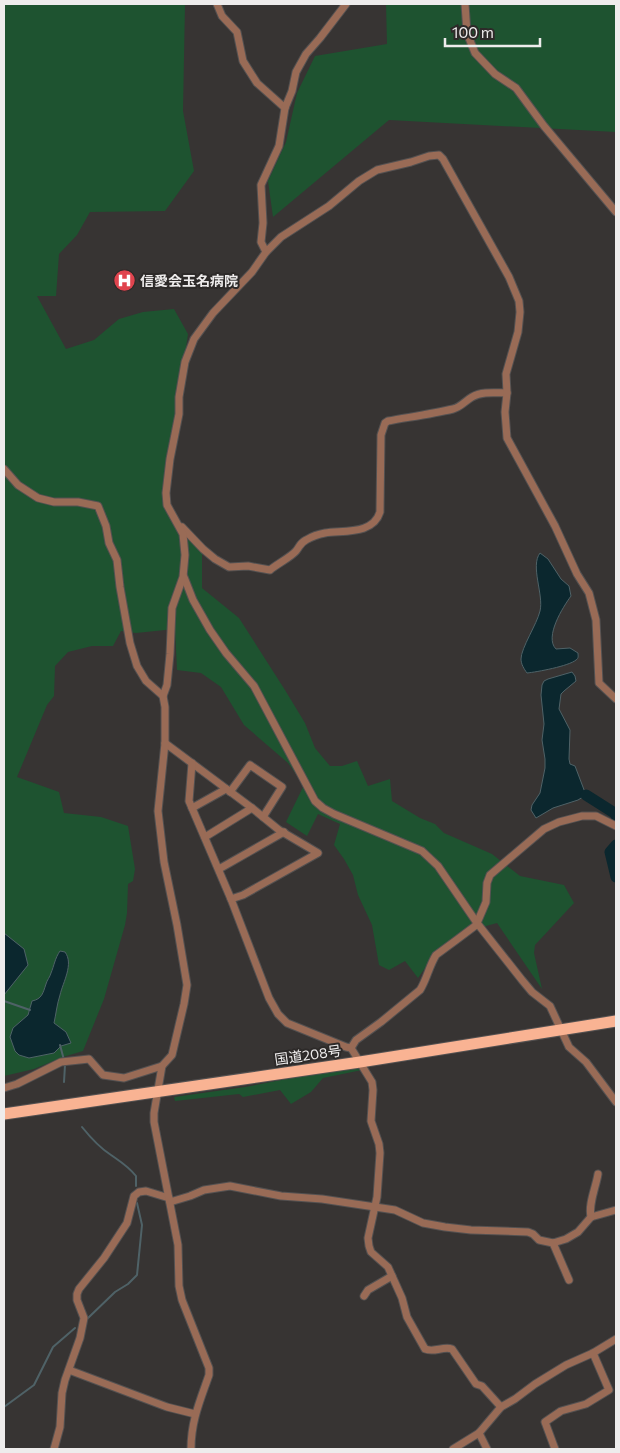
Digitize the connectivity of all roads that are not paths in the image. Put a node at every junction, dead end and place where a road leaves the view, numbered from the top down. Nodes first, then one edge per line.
1 (217, 4) edge
2 (346, 4) edge
3 (465, 4) edge
4 (285, 108) junction
5 (616, 212) edge
6 (266, 252) junction
7 (506, 393) junction
8 (4, 469) edge
9 (172, 514) junction
10 (183, 577) junction
11 (163, 696) junction
12 (616, 699) edge
13 (165, 743) junction
14 (192, 763) junction
15 (228, 791) junction
16 (192, 808) junction
17 (252, 808) junction
18 (263, 817) junction
19 (615, 826) edge
20 (284, 832) junction
21 (205, 837) junction
22 (219, 869) junction
23 (231, 899) junction
24 (478, 922) junction
25 (616, 1021) edge
26 (562, 1030) junction
27 (351, 1048) junction
28 (360, 1062) junction
29 (162, 1066) junction
30 (4, 1088) edge
31 (158, 1092) junction
32 (616, 1102) edge
33 (4, 1114) edge
34 (598, 1174) dead end
35 (169, 1200) junction
36 (375, 1206) junction
37 (616, 1210) edge
38 (591, 1217) junction
39 (553, 1243) junction
40 (392, 1276) junction
41 (568, 1280) dead end
42 (364, 1296) dead end
43 (616, 1339) edge
44 (593, 1352) junction
45 (69, 1370) junction
46 (501, 1407) junction
47 (195, 1414) junction
48 (479, 1433) junction
49 (54, 1449) edge
50 (191, 1449) edge
51 (453, 1449) edge
52 (487, 1449) edge
53 (555, 1449) edge

1 - 4 street
2 - 4 street
3 - 5 street
4 - 6 street
6 - 7 street
6 - 9 street
7 - 9 street
7 - 12 street
8 - 11 street
9 - 10 street
10 - 11 street
10 - 24 street
11 - 13 street
13 - 14 street
13 - 29 street
14 - 15 street
14 - 16 street
15 - 16 street
15 - 17 street
15 - 18 street
16 - 21 street
17 - 18 street
17 - 21 street
18 - 20 street
19 - 24 street
20 - 22 street
20 - 23 street
21 - 22 street
22 - 23 street
23 - 27 street
24 - 26 street
24 - 27 street
25 - 26 highway, 国道208号
26 - 28 highway, 国道208号
26 - 32 street
27 - 28 street
28 - 31 highway, 国道208号
28 - 36 street
29 - 30 street
29 - 31 street
31 - 33 highway, 国道208号
31 - 35 street
34 - 38 street
35 - 36 street
35 - 45 street
35 - 47 street
36 - 39 street
36 - 40 street
37 - 38 street
38 - 39 street
39 - 41 street
40 - 42 street
40 - 46 street
43 - 44 street
44 - 46 street
44 - 53 street
45 - 47 street
45 - 49 street
46 - 48 street
47 - 50 street
48 - 51 street
48 - 52 street

